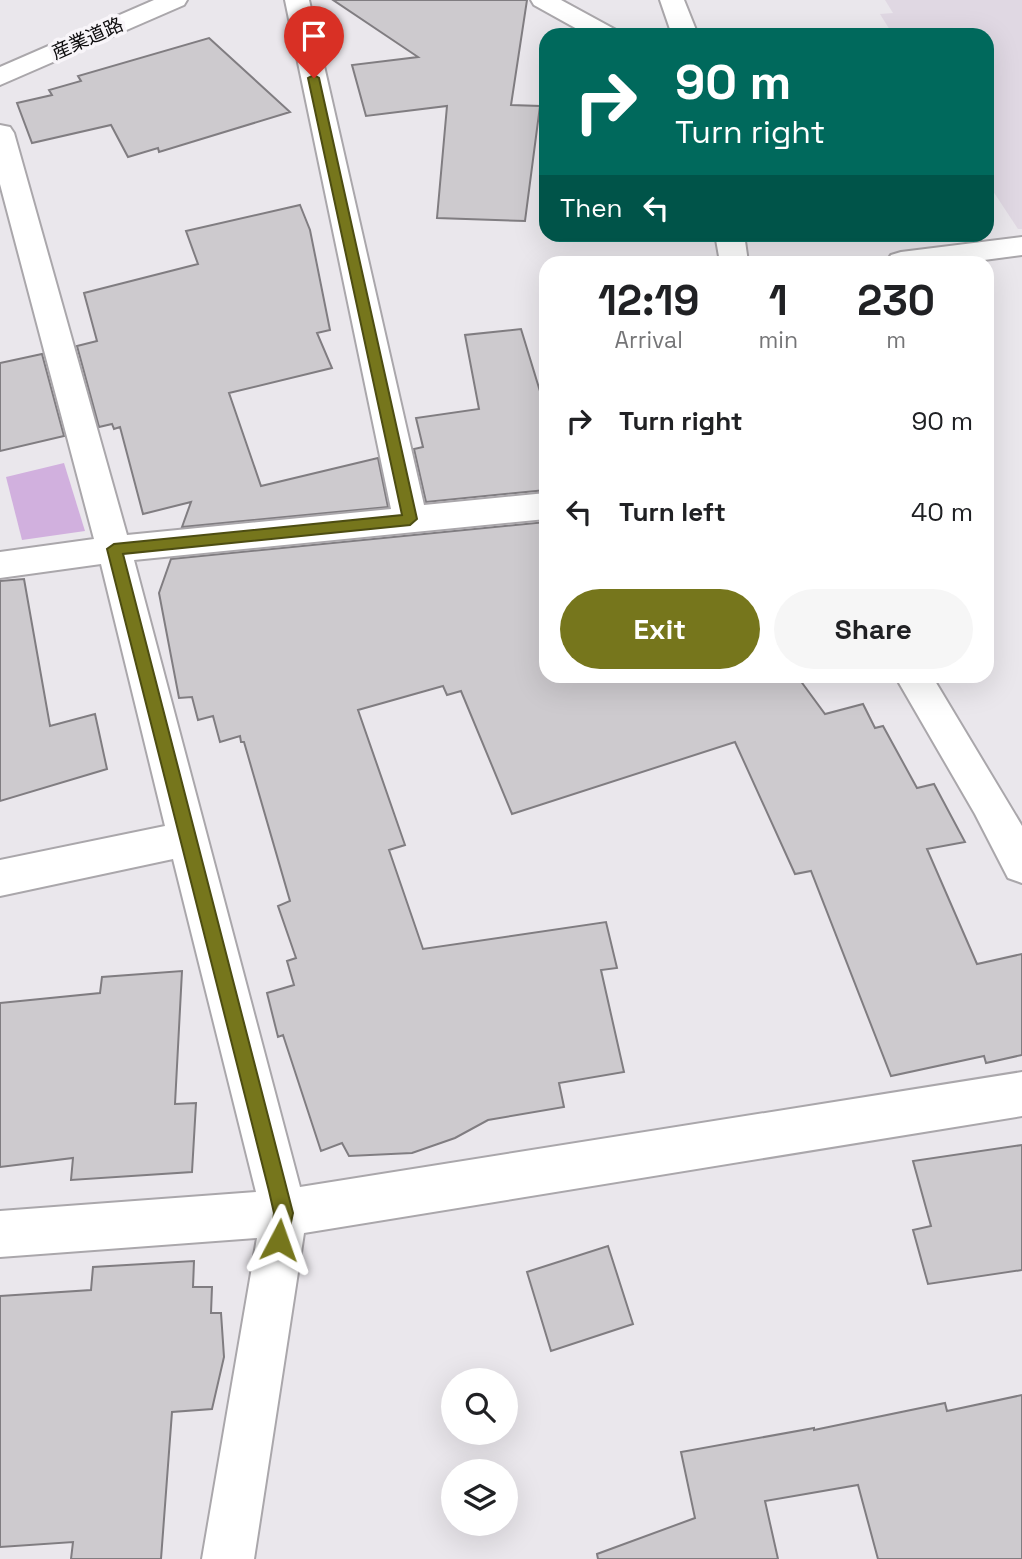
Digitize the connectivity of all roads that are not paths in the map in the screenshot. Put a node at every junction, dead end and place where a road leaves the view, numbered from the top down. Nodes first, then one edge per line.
1 (175, 0) edge
2 (297, 0) edge
3 (543, 0) edge
4 (672, 0) edge
5 (594, 28) edge
6 (682, 28) edge
7 (0, 76) edge
8 (0, 133) edge
9 (1022, 246) edge
10 (946, 256) edge
11 (539, 507) edge
12 (410, 519) junction
13 (114, 549) junction
14 (0, 565) edge
15 (917, 683) edge
16 (189, 838) junction
17 (1022, 865) edge
18 (0, 878) edge
19 (1022, 1094) edge
20 (284, 1213) junction
21 (0, 1234) edge
22 (228, 1559) edge

1 - 7 street, 産業道路
2 - 12 street
3 - 5 street
4 - 6 street
8 - 13 street
9 - 10 street
11 - 12 street
12 - 13 street
13 - 14 street
13 - 16 street
15 - 17 street
16 - 18 street
16 - 20 street
19 - 20 street
20 - 21 street
20 - 22 street

